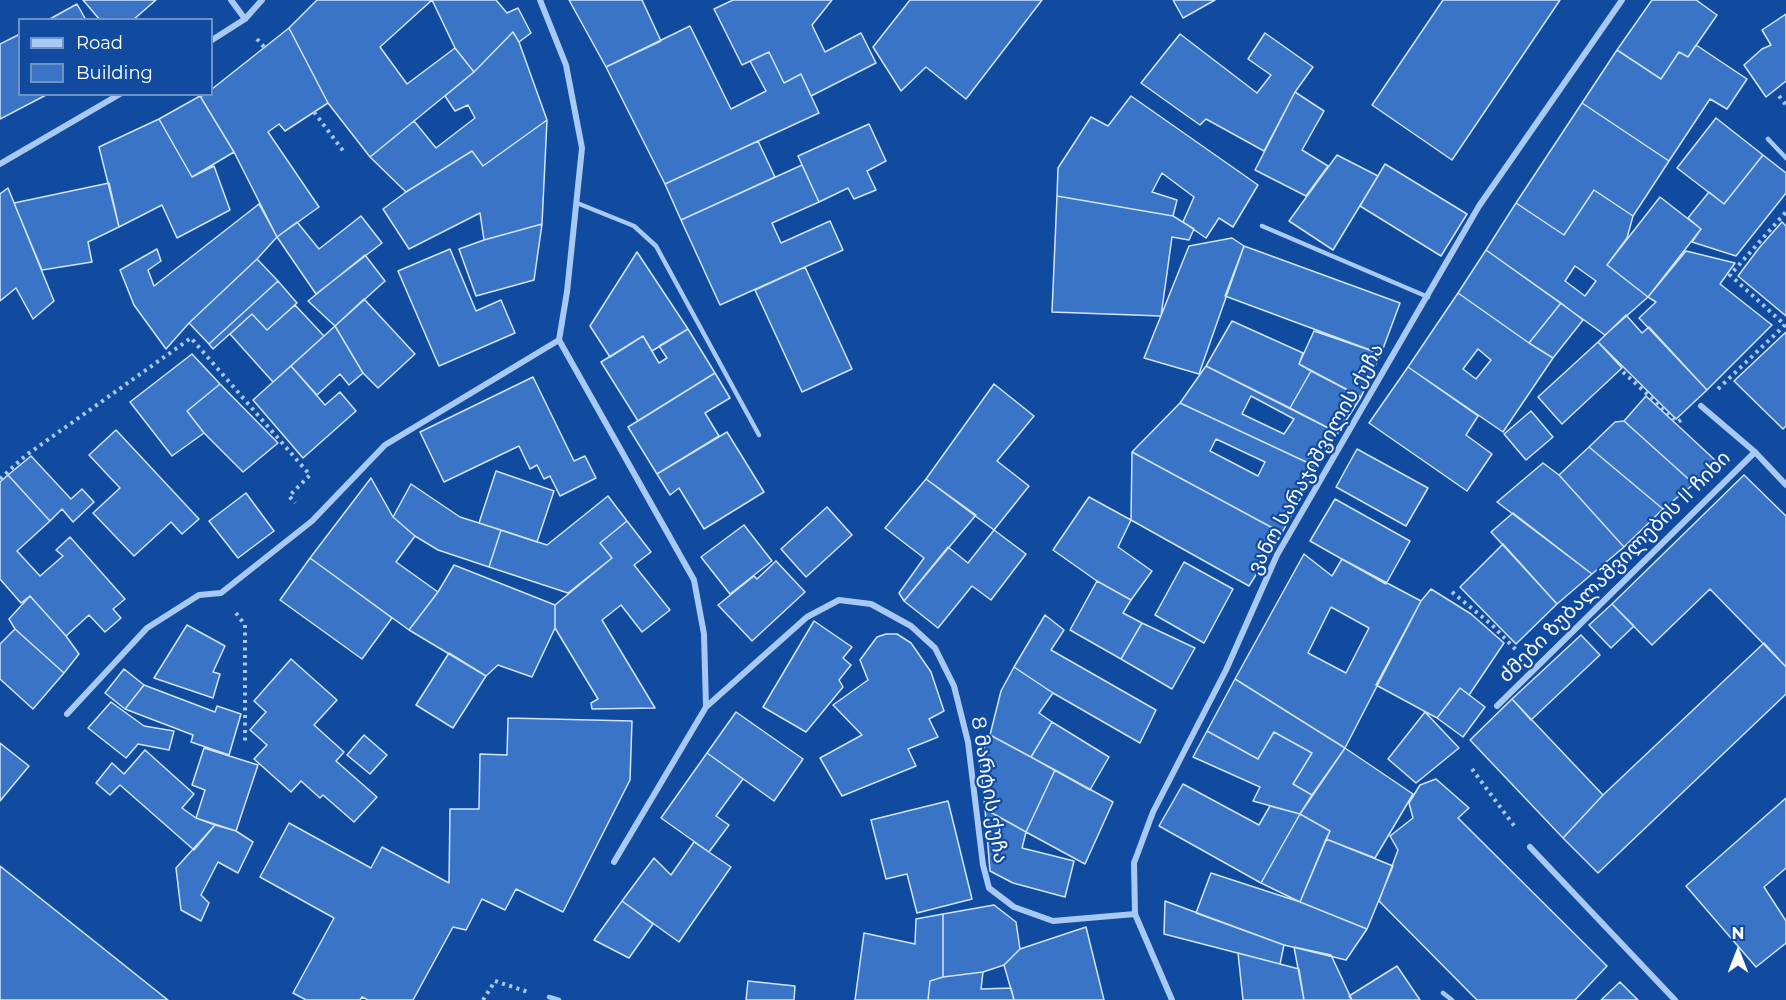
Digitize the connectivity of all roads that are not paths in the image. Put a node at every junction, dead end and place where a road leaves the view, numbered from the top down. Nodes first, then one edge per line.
1 (231, 0) edge
2 (262, 0) edge
3 (540, 0) edge
4 (1622, 0) edge
5 (245, 20) junction
6 (213, 39) edge
7 (117, 96) edge
8 (1768, 139) dead end
9 (1786, 158) edge
10 (0, 164) edge
11 (576, 202) junction
12 (1262, 226) dead end
13 (1428, 297) junction
14 (558, 340) junction
15 (1701, 405) road end
16 (759, 435) dead end
17 (1755, 452) junction
18 (1786, 485) edge
19 (705, 706) junction
20 (1497, 706) dead end
21 (67, 714) dead end
22 (1530, 847) road end
23 (614, 862) dead end
24 (1135, 914) junction
25 (1443, 993) dead end
26 (549, 997) road end
27 (559, 1000) edge
28 (1172, 1000) edge
29 (1452, 1000) edge
30 (1675, 1000) edge

1 - 5 street
2 - 5 street
3 - 11 street
4 - 13 street, ვანო სარაჯიშვილის ქუჩა
5 - 6 street
7 - 10 street
8 - 9 lane
11 - 14 street
11 - 16 lane
12 - 13 lane
13 - 24 street, ვანო სარაჯიშვილის ქუჩა
14 - 19 street
14 - 21 street
15 - 17 street
17 - 18 street
17 - 20 street, ძმები ზუბალაშვილების II ჩიხი
19 - 23 street
19 - 24 street, 8 მარტის ქუჩა
22 - 30 street
24 - 28 street, ვანო სარაჯიშვილის ქუჩა
25 - 29 lane
26 - 27 lane

